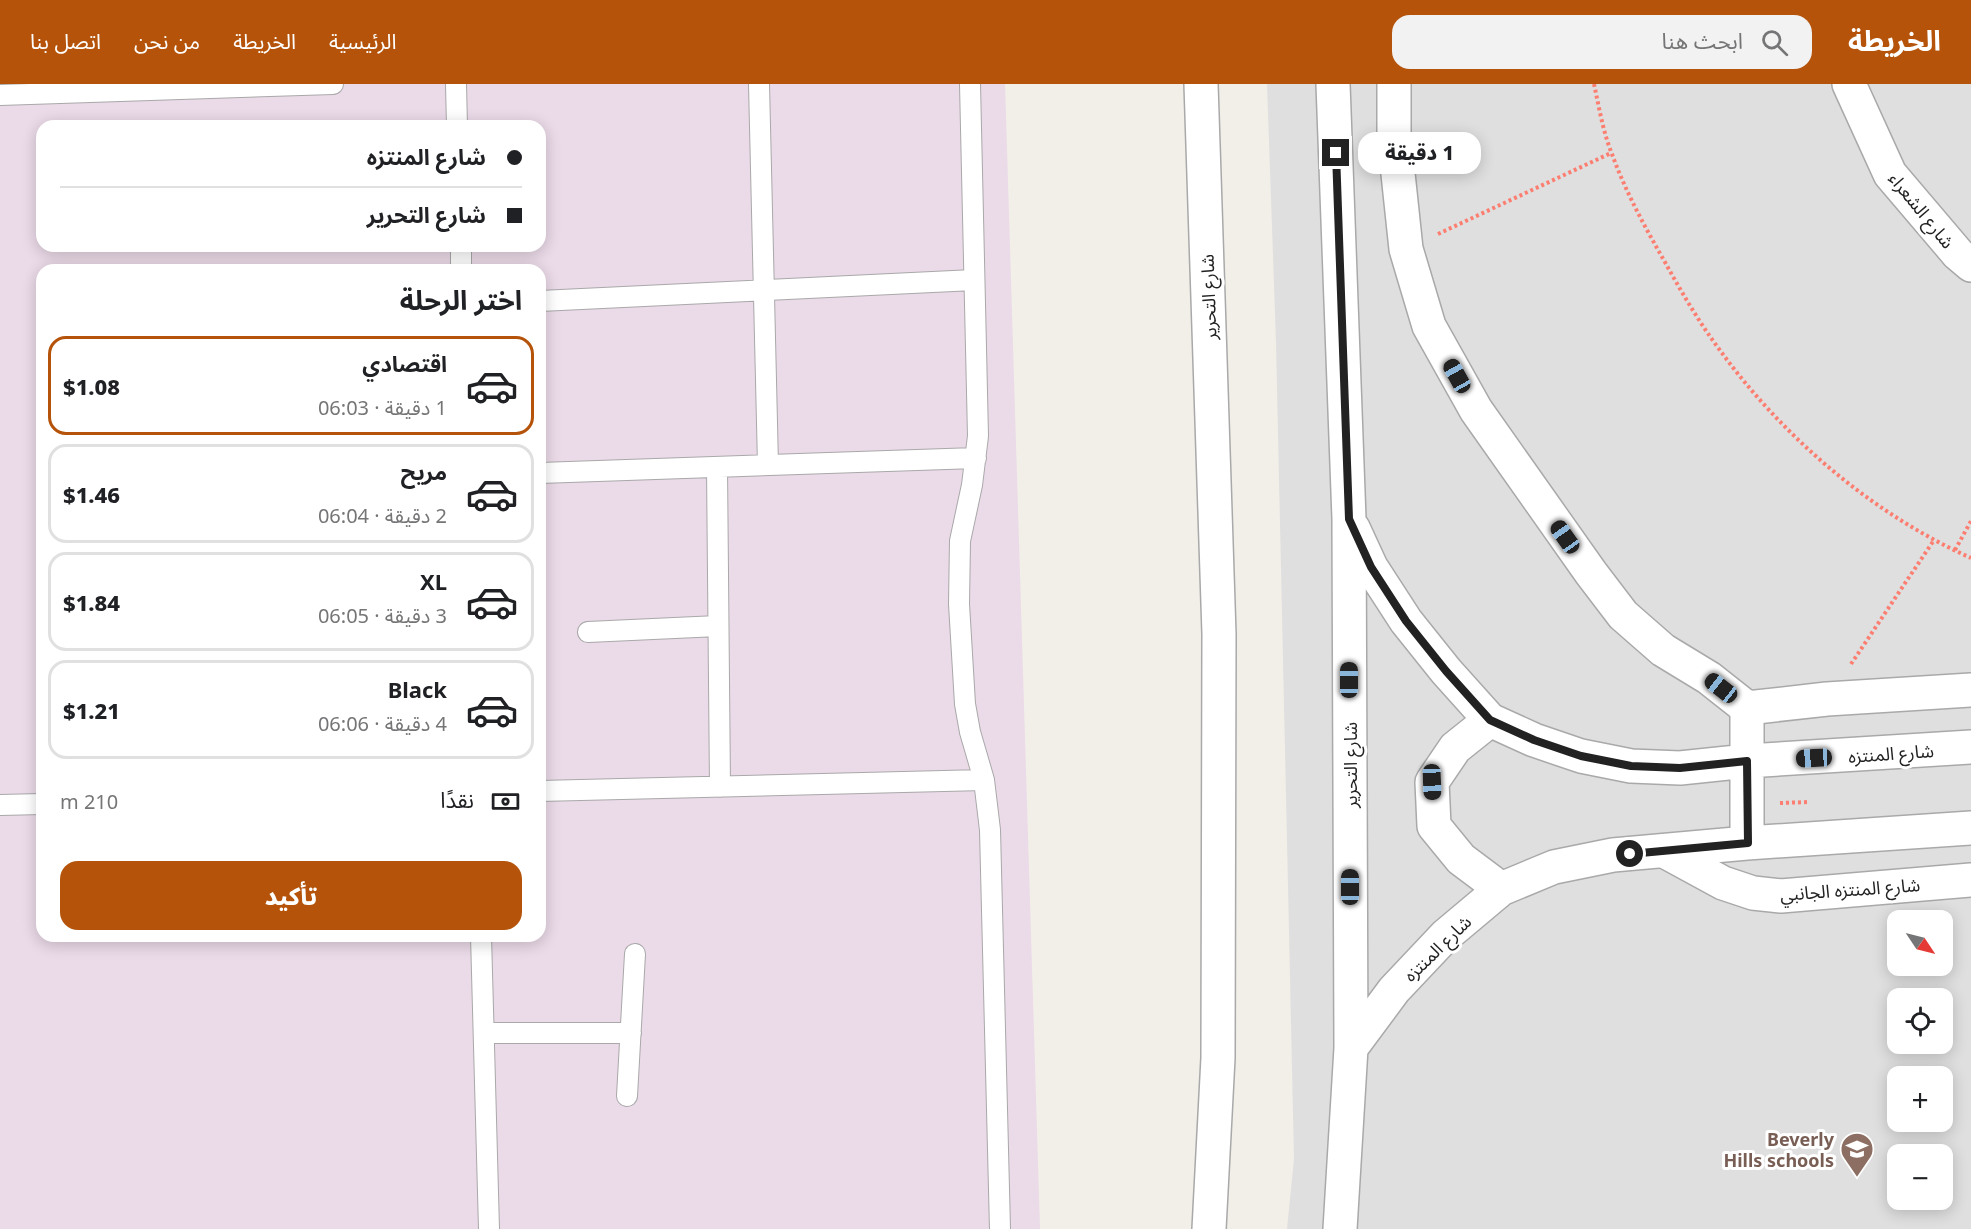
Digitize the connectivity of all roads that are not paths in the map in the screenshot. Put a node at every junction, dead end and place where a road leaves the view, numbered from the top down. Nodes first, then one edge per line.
1 (333, 84) edge
2 (456, 84) edge
3 (759, 84) edge
4 (970, 84) edge
5 (1201, 84) edge
6 (1334, 84) edge
7 (1394, 84) edge
8 (1849, 84) edge
9 (0, 95) edge
10 (457, 120) edge
11 (1971, 265) edge
12 (974, 280) junction
13 (764, 290) junction
14 (546, 301) edge
15 (976, 458) junction
16 (768, 465) junction
17 (717, 467) junction
18 (546, 473) edge
19 (1349, 519) junction
20 (718, 626) junction
21 (588, 632) dead end
22 (1971, 690) edge
23 (1747, 708) junction
24 (1490, 720) junction
25 (1971, 747) edge
26 (1747, 761) junction
27 (984, 780) junction
28 (720, 787) junction
29 (546, 791) edge
30 (36, 804) edge
31 (0, 805) edge
32 (1971, 828) edge
33 (1748, 843) junction
34 (1666, 852) junction
35 (1971, 880) edge
36 (1501, 889) junction
37 (481, 942) edge
38 (635, 954) dead end
39 (483, 1033) junction
40 (631, 1033) junction
41 (1351, 1048) junction
42 (627, 1096) dead end
43 (489, 1229) edge
44 (1000, 1229) edge
45 (1209, 1229) edge
46 (1340, 1229) edge

1 - 9 lane
2 - 10 lane
3 - 13 lane
4 - 12 lane
5 - 45 street, شارع التحرير
6 - 19 street, شارع التحرير
7 - 23 street
8 - 11 street, شارع الشعراء
12 - 13 lane
12 - 15 lane
13 - 14 lane
13 - 16 lane
15 - 16 lane
15 - 27 lane
16 - 17 lane
17 - 18 lane
17 - 20 lane
19 - 24 street, شارع المنتزه
19 - 41 street, شارع التحرير
20 - 21 lane
20 - 28 lane
22 - 23 street
23 - 26 street
24 - 26 street, شارع المنتزه
24 - 36 street
25 - 26 street, شارع المنتزه
26 - 33 street
27 - 28 lane
27 - 44 lane
28 - 29 lane
30 - 31 lane
32 - 33 street, شارع المنتزه
33 - 34 street, شارع المنتزه
34 - 35 street, شارع المنتزه الجانبي
34 - 36 street, شارع المنتزه
36 - 41 street, شارع المنتزه
37 - 39 lane
38 - 40 lane
39 - 40 lane
39 - 43 lane
40 - 42 lane
41 - 46 street, شارع التحرير

